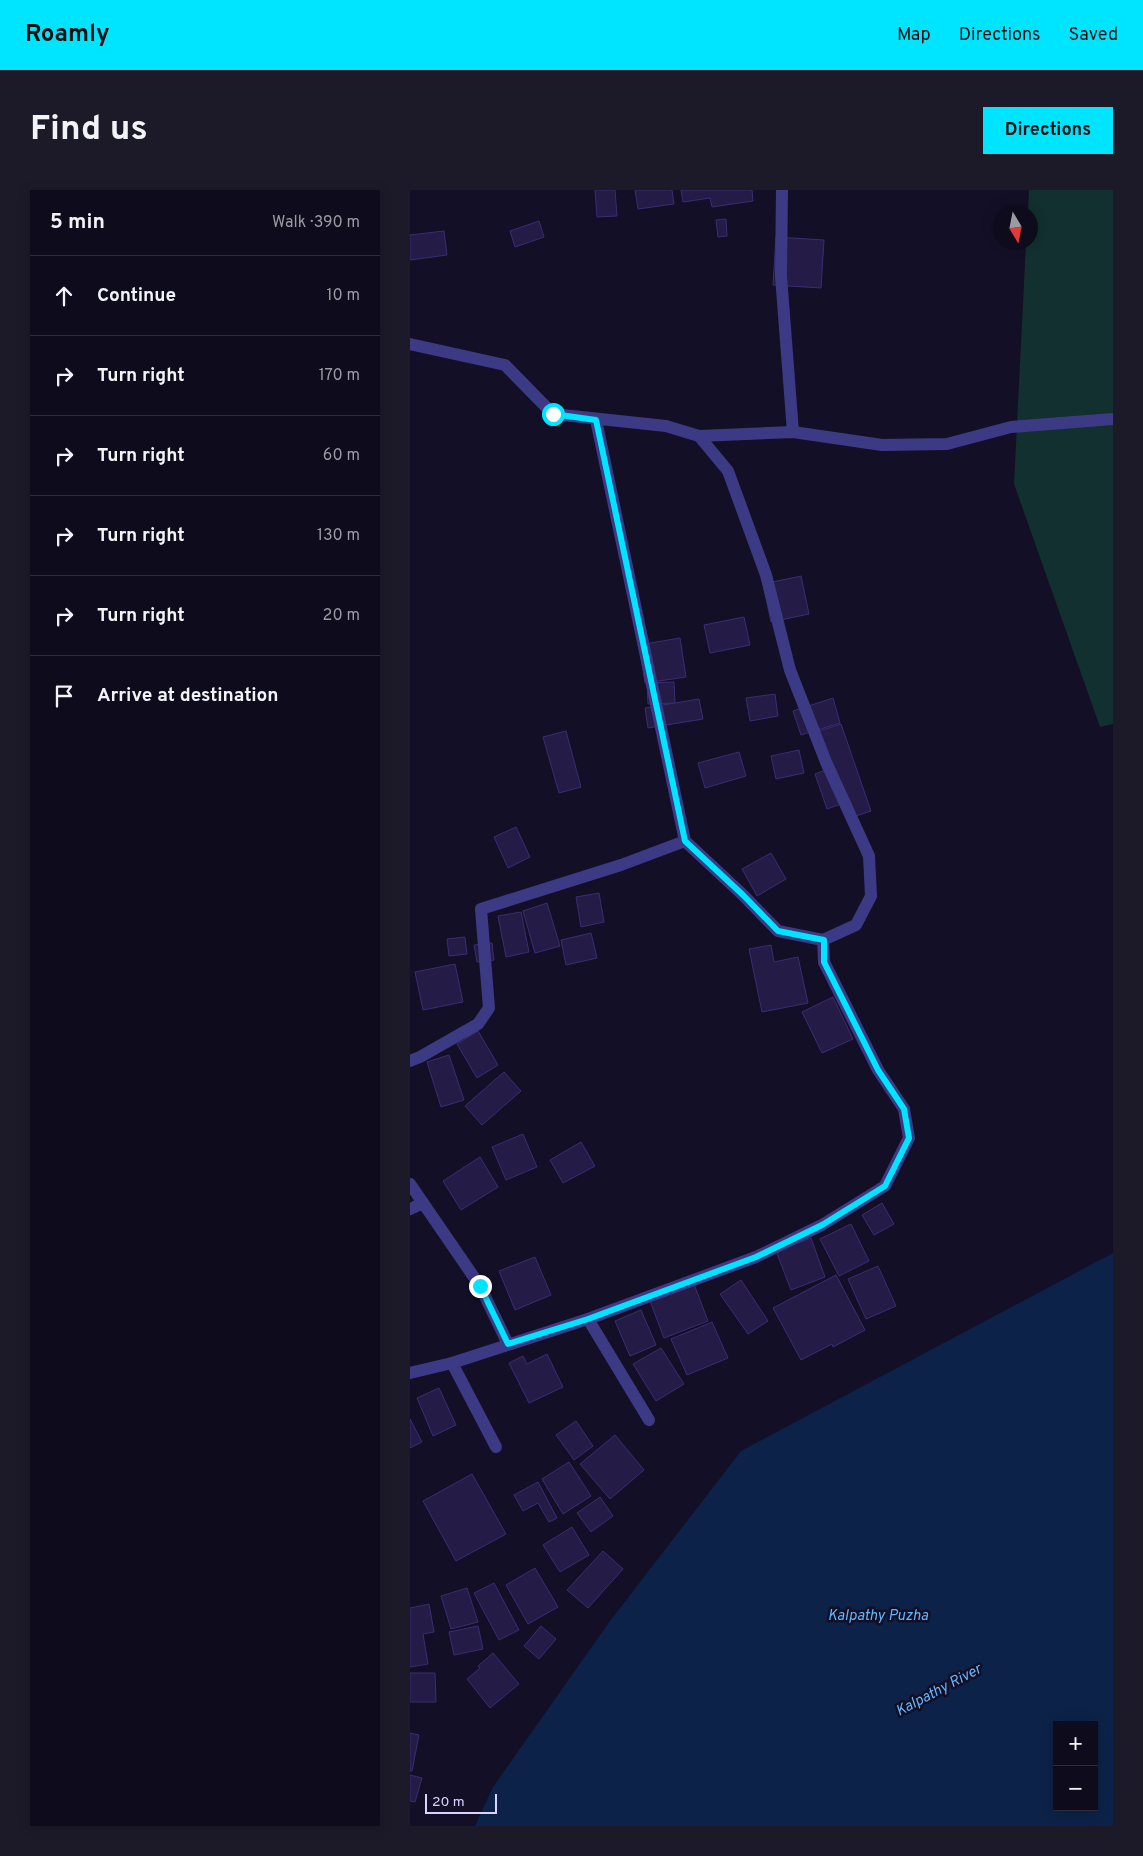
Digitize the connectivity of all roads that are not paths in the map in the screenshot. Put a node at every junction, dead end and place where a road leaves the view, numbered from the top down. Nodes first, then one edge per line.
1 (782, 190) edge
2 (410, 344) edge
3 (596, 420) junction
4 (1113, 420) edge
5 (793, 432) junction
6 (699, 436) junction
7 (685, 841) junction
8 (824, 940) junction
9 (410, 1061) edge
10 (410, 1184) edge
11 (423, 1204) junction
12 (410, 1209) edge
13 (588, 1319) junction
14 (508, 1344) junction
15 (452, 1363) junction
16 (410, 1373) edge
17 (649, 1420) dead end
18 (496, 1447) dead end

1 - 5 street
2 - 3 street
3 - 6 street
3 - 7 street
4 - 5 street
5 - 6 street
6 - 8 street
7 - 8 street
7 - 9 street
8 - 13 street
10 - 11 street
11 - 12 street
11 - 14 street
13 - 14 street
13 - 17 street
14 - 15 street
15 - 16 street
15 - 18 street

